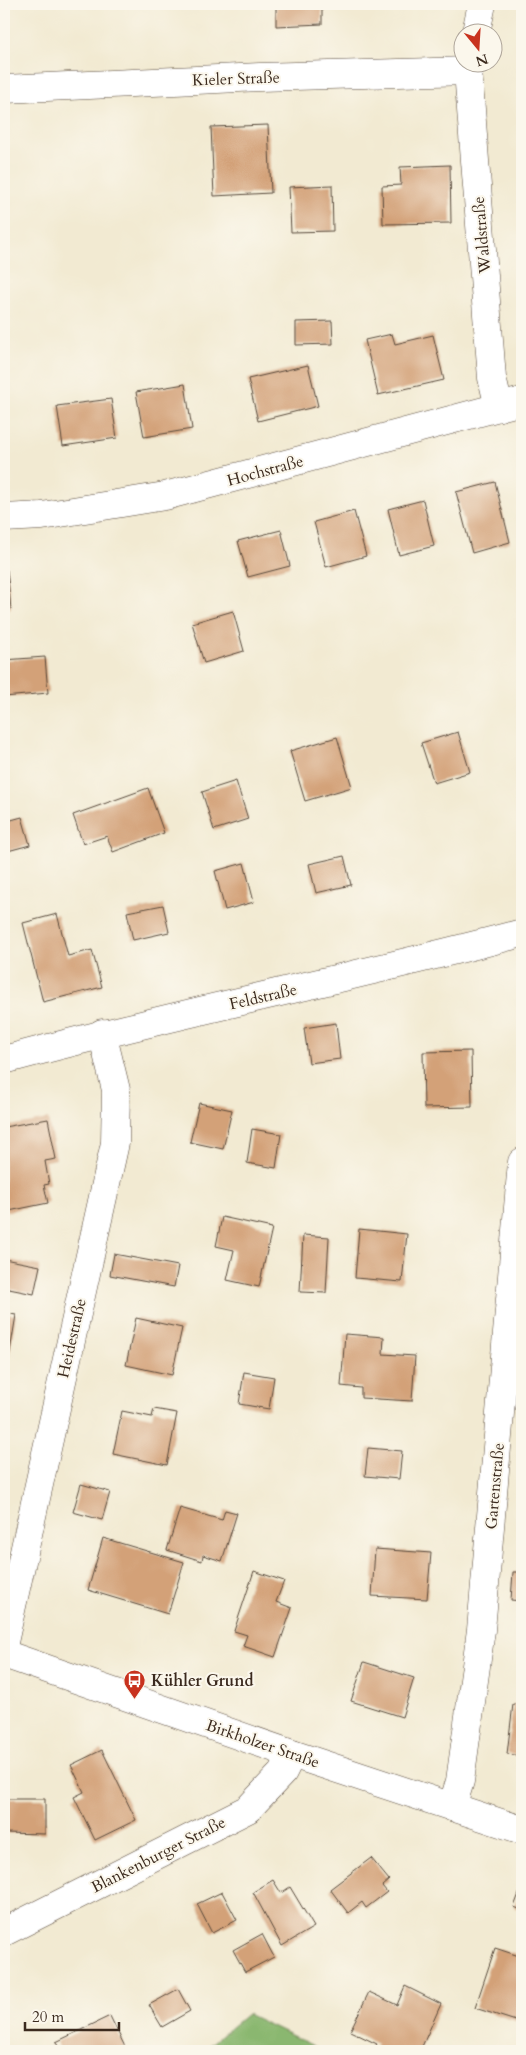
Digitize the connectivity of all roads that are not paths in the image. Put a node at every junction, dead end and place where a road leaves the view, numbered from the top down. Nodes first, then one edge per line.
1 (482, 4) edge
2 (478, 22) edge
3 (454, 68) edge
4 (469, 72) edge
5 (4, 89) edge
6 (511, 404) edge
7 (4, 518) edge
8 (522, 933) edge
9 (102, 1033) junction
10 (4, 1060) edge
11 (522, 1162) edge
12 (4, 1642) edge
13 (4, 1654) edge
14 (292, 1754) junction
15 (452, 1807) junction
16 (522, 1830) edge
17 (4, 1932) edge

1 - 2 street
3 - 5 street, Kieler Straße
4 - 6 street, Waldstraße
6 - 7 street, Hochstraße
8 - 9 street, Feldstraße
9 - 10 street, Feldstraße
9 - 12 street, Heidestraße
11 - 15 street, Gartenstraße
13 - 14 street, Birkholzer Straße
14 - 15 street, Birkholzer Straße
14 - 17 street, Blankenburger Straße
15 - 16 street, Birkholzer Straße

